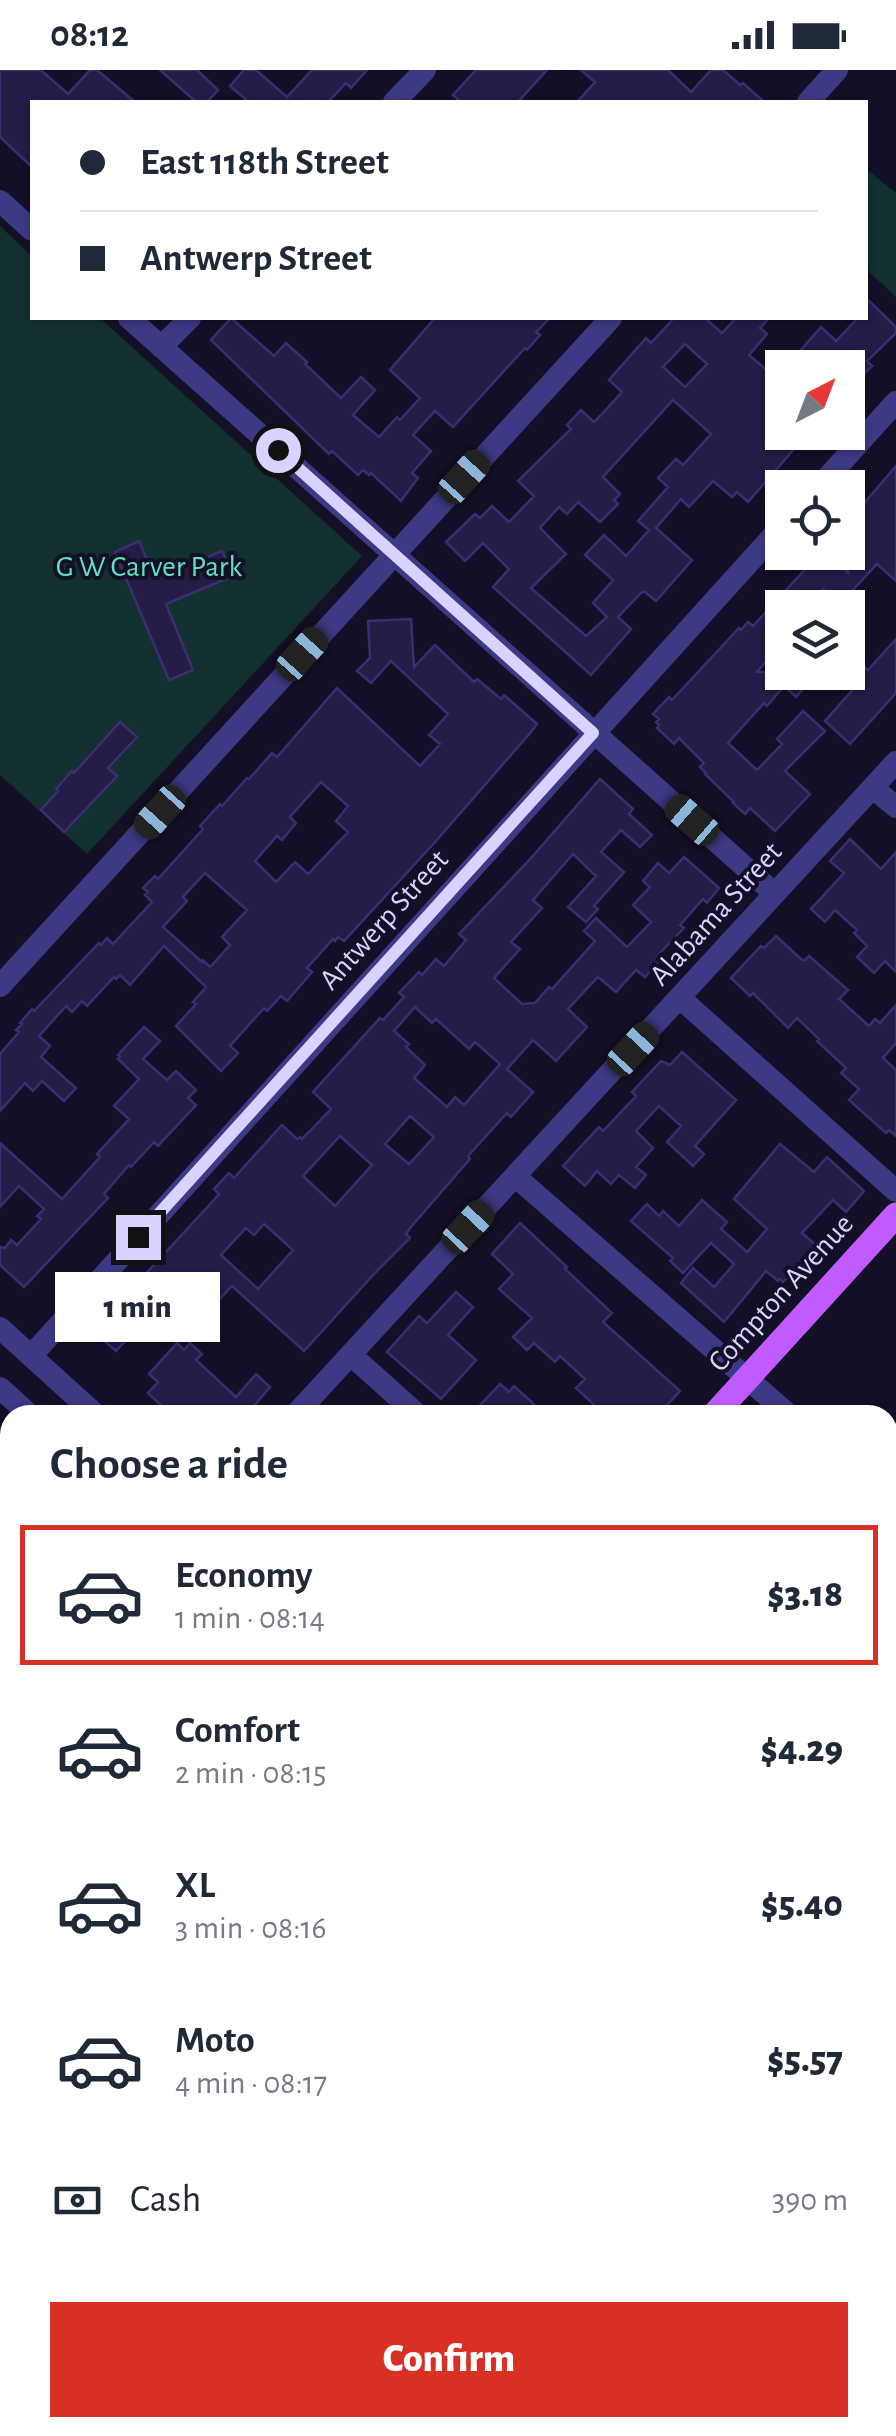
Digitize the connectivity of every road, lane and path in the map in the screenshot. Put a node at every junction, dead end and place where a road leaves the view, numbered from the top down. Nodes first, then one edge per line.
1 (425, 70) edge
2 (838, 70) edge
3 (396, 100) edge
4 (810, 100) edge
5 (0, 201) edge
6 (30, 228) edge
7 (131, 320) edge
8 (188, 320) edge
9 (608, 320) edge
10 (161, 347) junction
11 (896, 402) edge
12 (834, 470) edge
13 (765, 545) edge
14 (394, 554) junction
15 (593, 733) junction
16 (896, 762) edge
17 (874, 788) junction
18 (896, 807) edge
19 (774, 893) junction
20 (0, 986) edge
21 (680, 998) junction
22 (515, 1176) junction
23 (896, 1191) edge
24 (896, 1215) edge
25 (0, 1328) edge
26 (31, 1356) junction
27 (351, 1356) junction
28 (748, 1378) junction
29 (0, 1388) edge
30 (19, 1405) edge
31 (85, 1405) edge
32 (304, 1405) edge
33 (407, 1405) edge
34 (723, 1405) edge
35 (778, 1405) edge

1 - 3 street
2 - 4 street
5 - 6 street
7 - 10 street
8 - 10 street
9 - 14 street
10 - 14 street
11 - 12 street
13 - 15 street, Antwerp Street
14 - 15 street
14 - 20 street
15 - 19 street
15 - 26 street, Antwerp Street
16 - 17 street, Alabama Street
17 - 18 street
17 - 19 street, Alabama Street
19 - 21 street, Alabama Street
21 - 22 street, Alabama Street
21 - 23 street
22 - 27 street, Alabama Street
22 - 28 street
24 - 28 main road, Compton Avenue
25 - 26 street
26 - 31 street
27 - 32 street, Alabama Street
27 - 33 street
28 - 34 main road, Compton Avenue
28 - 35 street
29 - 30 street

